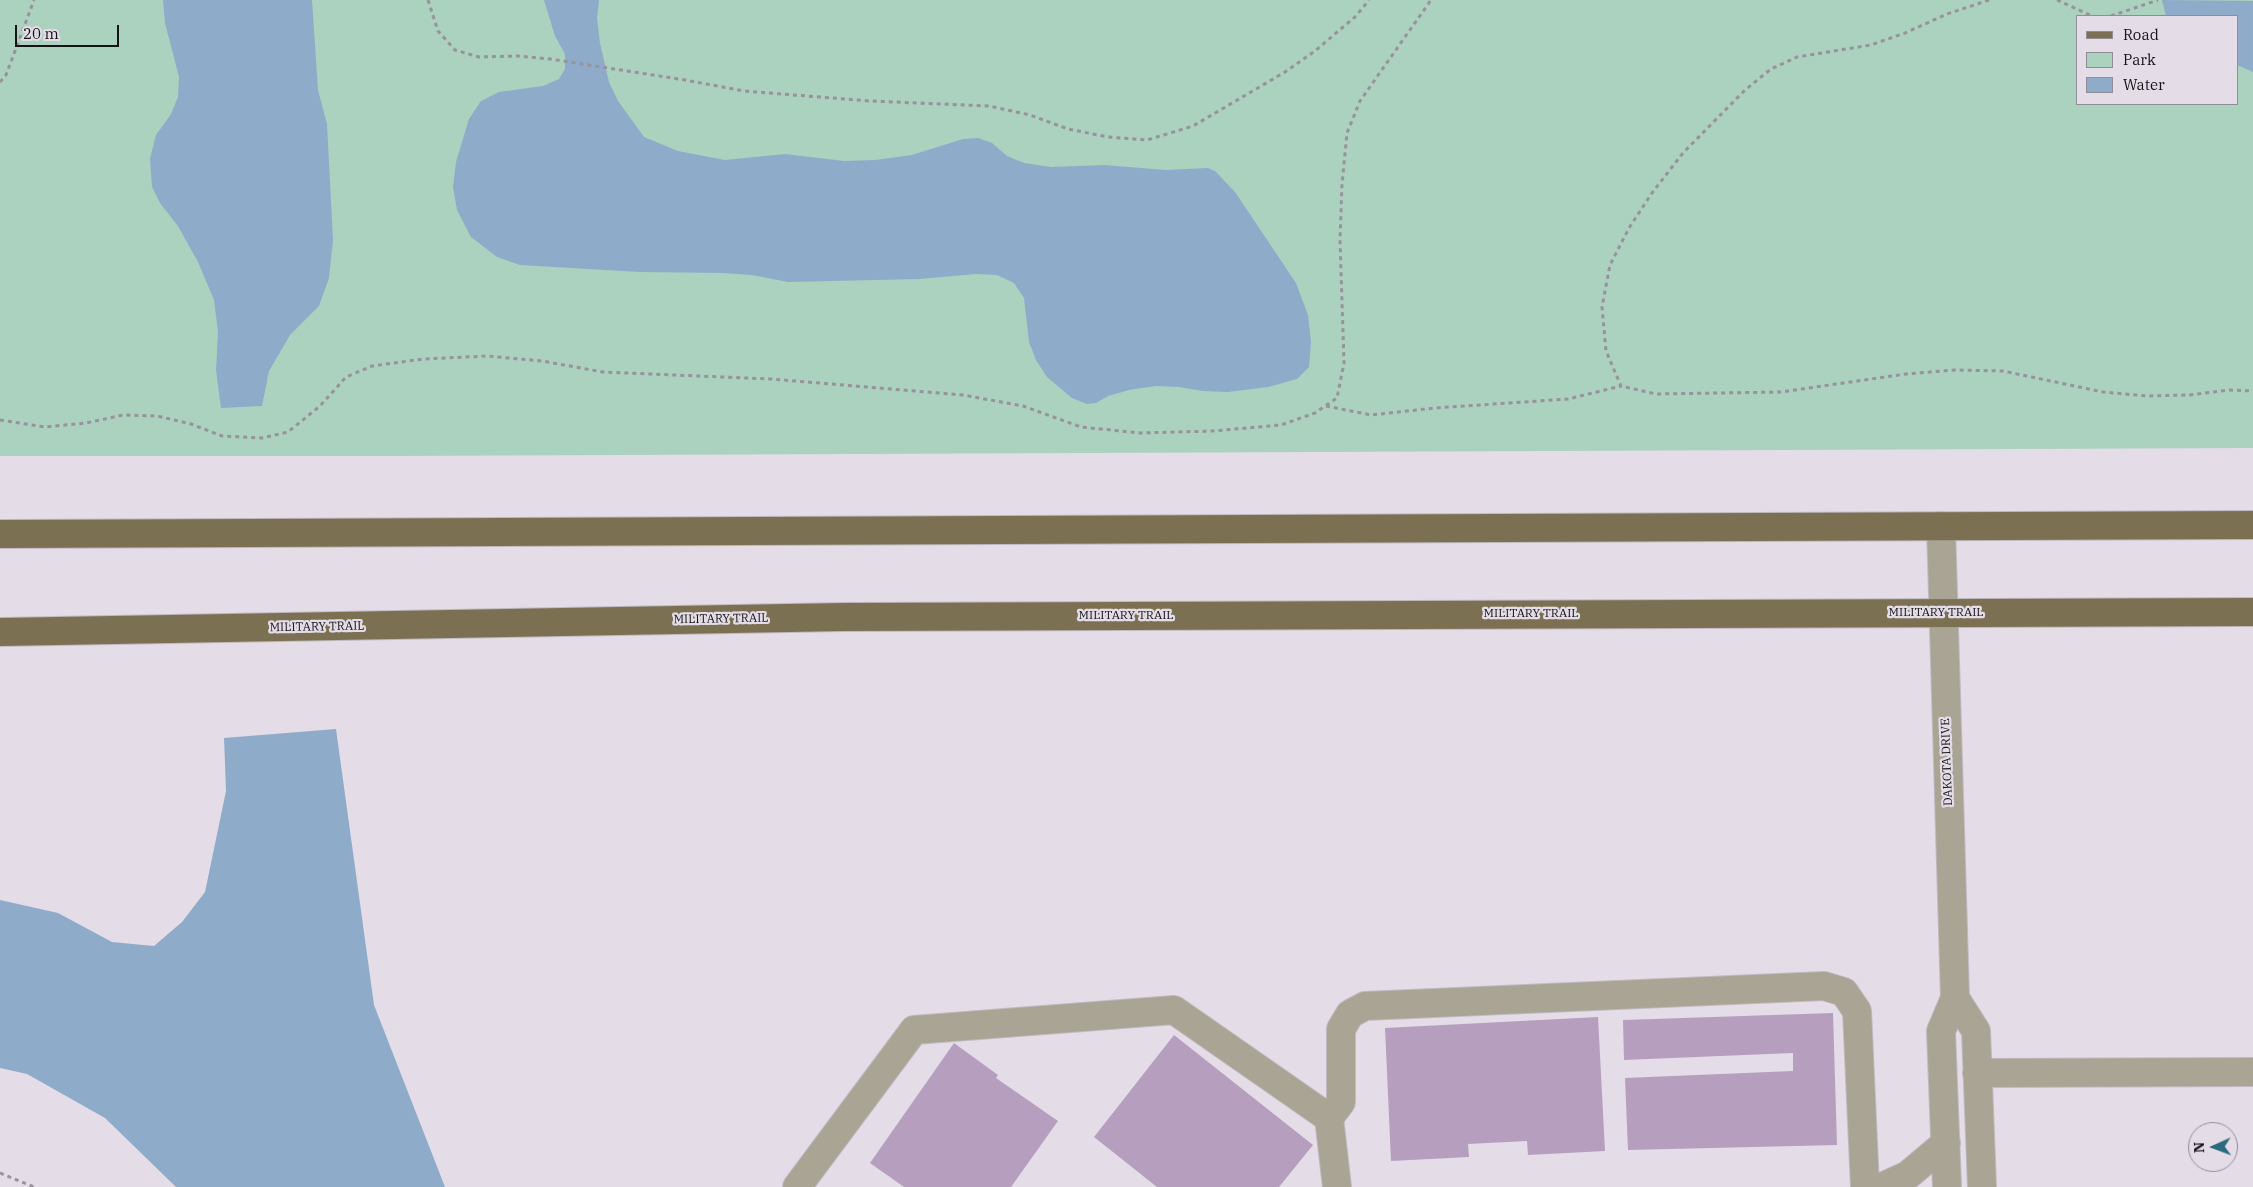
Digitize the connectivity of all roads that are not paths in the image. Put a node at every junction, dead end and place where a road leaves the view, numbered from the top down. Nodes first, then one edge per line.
1 (2253, 525) edge
2 (1941, 526) junction
3 (0, 534) edge
4 (2253, 612) edge
5 (1942, 613) junction
6 (0, 632) edge
7 (1955, 998) junction
8 (2253, 1072) edge
9 (1977, 1073) junction
10 (1330, 1118) junction
11 (1946, 1143) junction
12 (797, 1187) edge
13 (1337, 1187) edge
14 (1865, 1187) edge
15 (1882, 1187) edge
16 (1947, 1187) edge
17 (1982, 1187) edge

1 - 2 main road
2 - 3 main road
2 - 5 street, DAKOTA DRIVE
4 - 5 main road, MILITARY TRAIL
5 - 6 main road, MILITARY TRAIL
5 - 7 street, DAKOTA DRIVE
7 - 9 street
7 - 11 street, DAKOTA DRIVE
8 - 9 street
9 - 17 street
10 - 12 street
10 - 13 street
10 - 14 street
11 - 15 street
11 - 16 street, DAKOTA DRIVE

